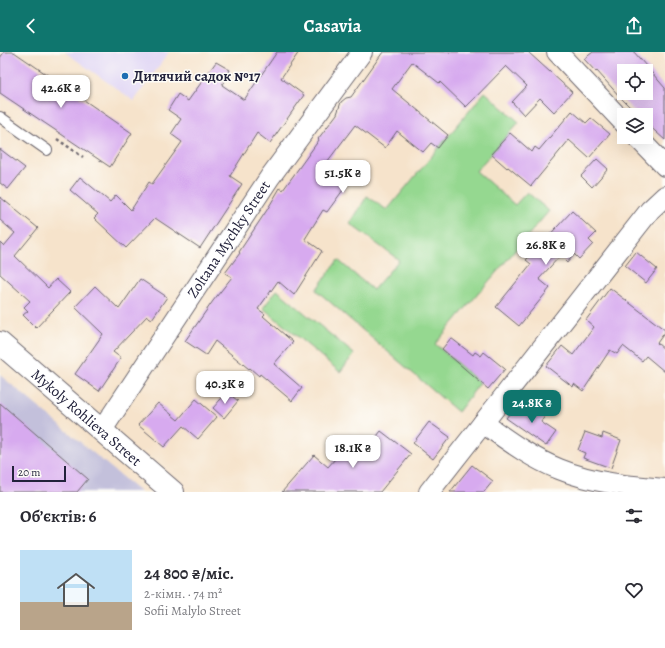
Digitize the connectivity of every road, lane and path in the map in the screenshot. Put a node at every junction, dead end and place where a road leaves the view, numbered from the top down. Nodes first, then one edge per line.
1 (362, 52) edge
2 (557, 52) edge
3 (617, 116) edge
4 (0, 117) edge
5 (644, 144) edge
6 (47, 150) dead end
7 (665, 166) edge
8 (665, 196) edge
9 (0, 342) edge
10 (483, 423) junction
11 (102, 430) junction
12 (665, 489) edge
13 (173, 492) edge
14 (429, 492) edge

1 - 11 street, Zoltana Mychky Street
2 - 3 street
4 - 6 lane
5 - 7 street
8 - 10 street
9 - 11 street, Mykoly Rohlieva Street
10 - 12 street
10 - 14 street
11 - 13 street, Mykoly Rohlieva Street

